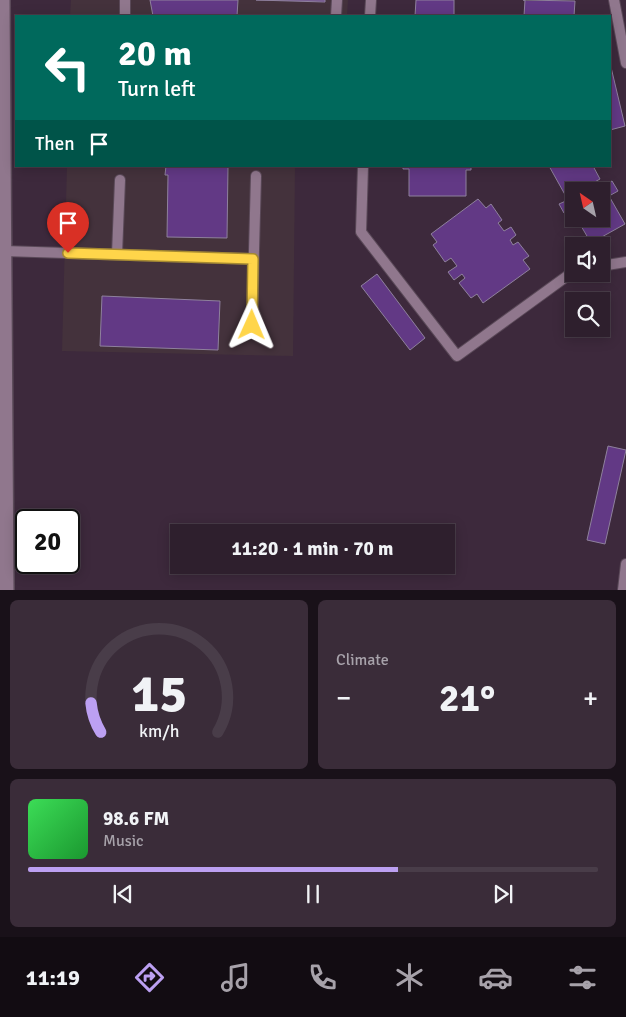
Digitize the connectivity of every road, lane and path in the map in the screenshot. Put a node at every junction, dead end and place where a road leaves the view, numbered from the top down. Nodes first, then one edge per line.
1 (2, 0) edge
2 (125, 0) edge
3 (337, 0) edge
4 (371, 0) edge
5 (614, 0) edge
6 (125, 15) edge
7 (336, 15) edge
8 (370, 15) edge
9 (626, 63) edge
10 (363, 167) edge
11 (256, 176) dead end
12 (120, 180) dead end
13 (4, 251) junction
14 (117, 254) junction
15 (253, 259) junction
16 (626, 262) edge
17 (610, 265) edge
18 (565, 278) edge
19 (252, 325) dead end
20 (626, 564) edge
21 (6, 590) edge
22 (623, 590) edge

1 - 13 main road
2 - 6 lane
3 - 7 lane
4 - 8 lane
5 - 9 lane
10 - 18 lane
11 - 15 lane
12 - 14 lane
13 - 14 lane
13 - 21 main road
14 - 15 lane
15 - 19 lane
16 - 17 lane
20 - 22 lane

